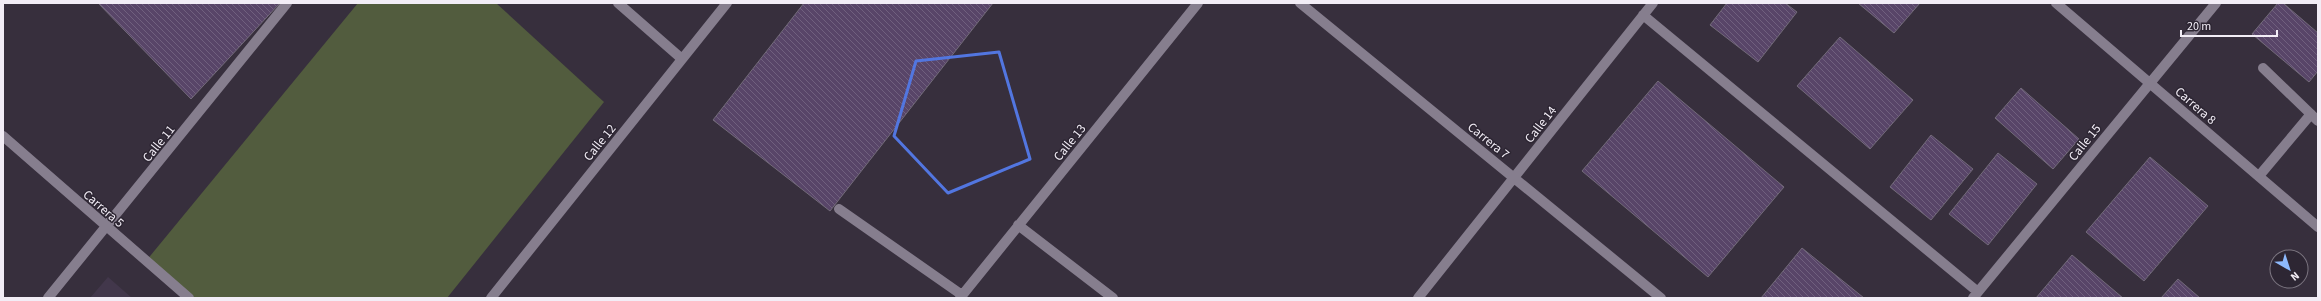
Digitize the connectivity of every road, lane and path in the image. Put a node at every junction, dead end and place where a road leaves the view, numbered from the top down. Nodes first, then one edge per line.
1 (287, 3) edge
2 (618, 3) edge
3 (728, 3) edge
4 (1198, 3) edge
5 (1300, 3) edge
6 (1653, 3) edge
7 (2056, 3) edge
8 (2216, 3) edge
9 (1643, 15) junction
10 (682, 59) junction
11 (2263, 68) dead end
12 (2150, 82) junction
13 (2314, 118) edge
14 (3, 136) edge
15 (2259, 176) junction
16 (1514, 177) junction
17 (839, 209) dead end
18 (1018, 225) junction
19 (2318, 227) edge
20 (106, 228) junction
21 (1976, 295) edge
22 (961, 297) edge
23 (48, 298) edge
24 (189, 298) edge
25 (491, 298) edge
26 (1113, 298) edge
27 (1418, 298) edge
28 (1661, 298) edge

1 - 20 street, Calle 11
2 - 10 street
3 - 10 street, Calle 12
4 - 18 street, Calle 13
5 - 16 street, Carrera 7
6 - 9 street, Calle 14
7 - 12 street, Carrera 8
8 - 12 street, Calle 15
9 - 16 street, Calle 14
9 - 21 street
10 - 25 street, Calle 12
11 - 13 street
12 - 15 street, Carrera 8
12 - 21 street, Calle 15
13 - 15 street
14 - 20 street, Carrera 5
15 - 19 street, Carrera 8
16 - 27 street, Calle 14
16 - 28 street, Carrera 7
17 - 22 street
18 - 22 street, Calle 13
18 - 26 street
20 - 23 street, Calle 11
20 - 24 street, Carrera 5

